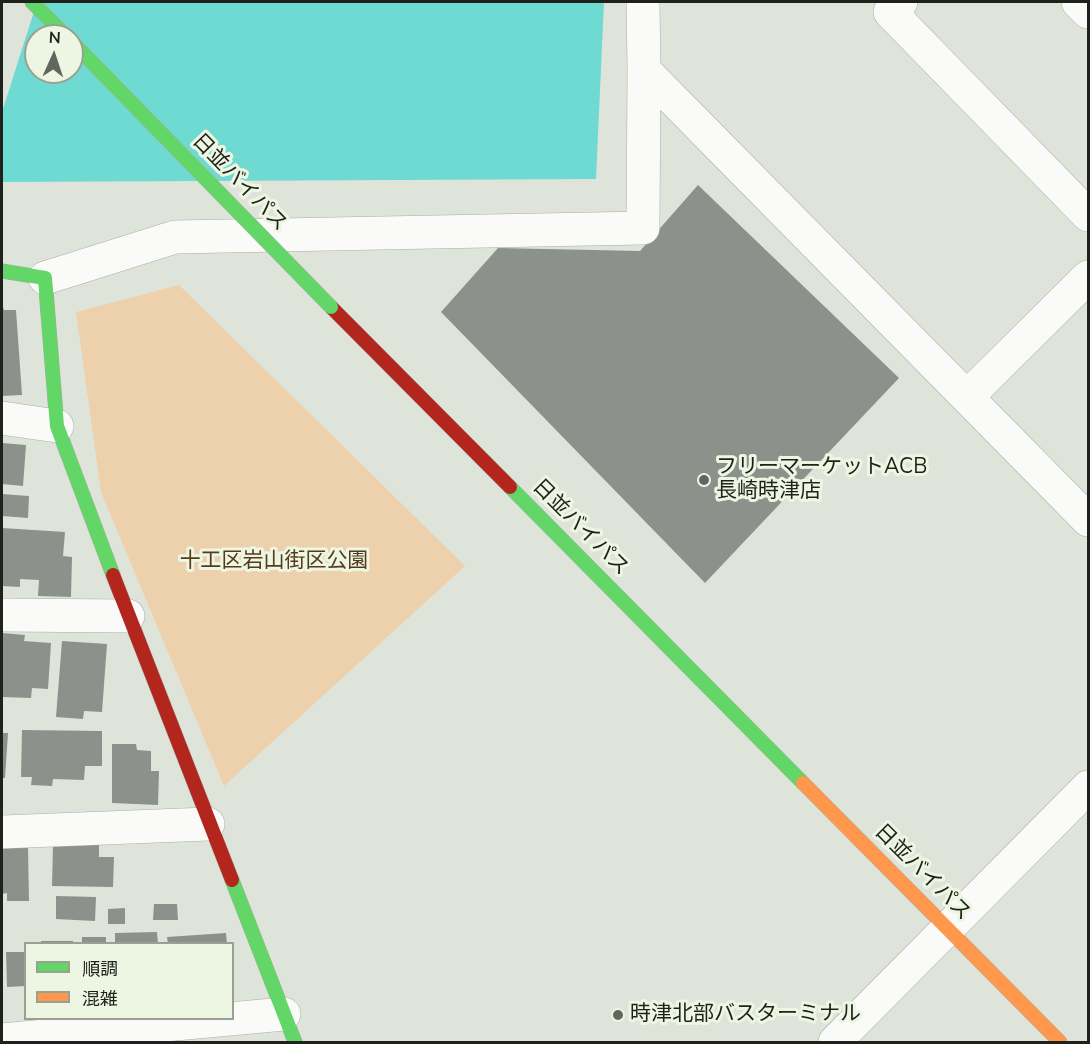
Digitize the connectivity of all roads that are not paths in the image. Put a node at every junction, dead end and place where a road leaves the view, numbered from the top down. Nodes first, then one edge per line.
1 (32, 2) edge
2 (643, 2) edge
3 (1078, 2) edge
4 (890, 5) edge
5 (1089, 12) edge
6 (54, 24) edge
7 (84, 54) edge
8 (644, 70) junction
9 (1089, 215) edge
10 (2, 271) edge
11 (1089, 277) edge
12 (45, 278) junction
13 (967, 397) junction
14 (2, 418) edge
15 (57, 426) junction
16 (1089, 520) edge
17 (2, 615) edge
18 (128, 616) junction
19 (1089, 787) edge
20 (208, 824) junction
21 (2, 832) edge
22 (947, 928) junction
23 (290, 1028) edge
24 (2, 1040) edge
25 (835, 1042) edge
26 (1060, 1042) edge

1 - 6 main road
2 - 8 street
3 - 5 street
4 - 9 street
7 - 22 main road, 日並バイパス, bridge
8 - 12 street
8 - 13 street
10 - 12 main road
11 - 13 street
12 - 15 main road
13 - 16 street
14 - 15 street
15 - 18 main road
17 - 18 street
18 - 20 main road
19 - 22 street
20 - 21 street
20 - 23 main road
22 - 25 street
22 - 26 main road, 日並バイパス
23 - 24 street

